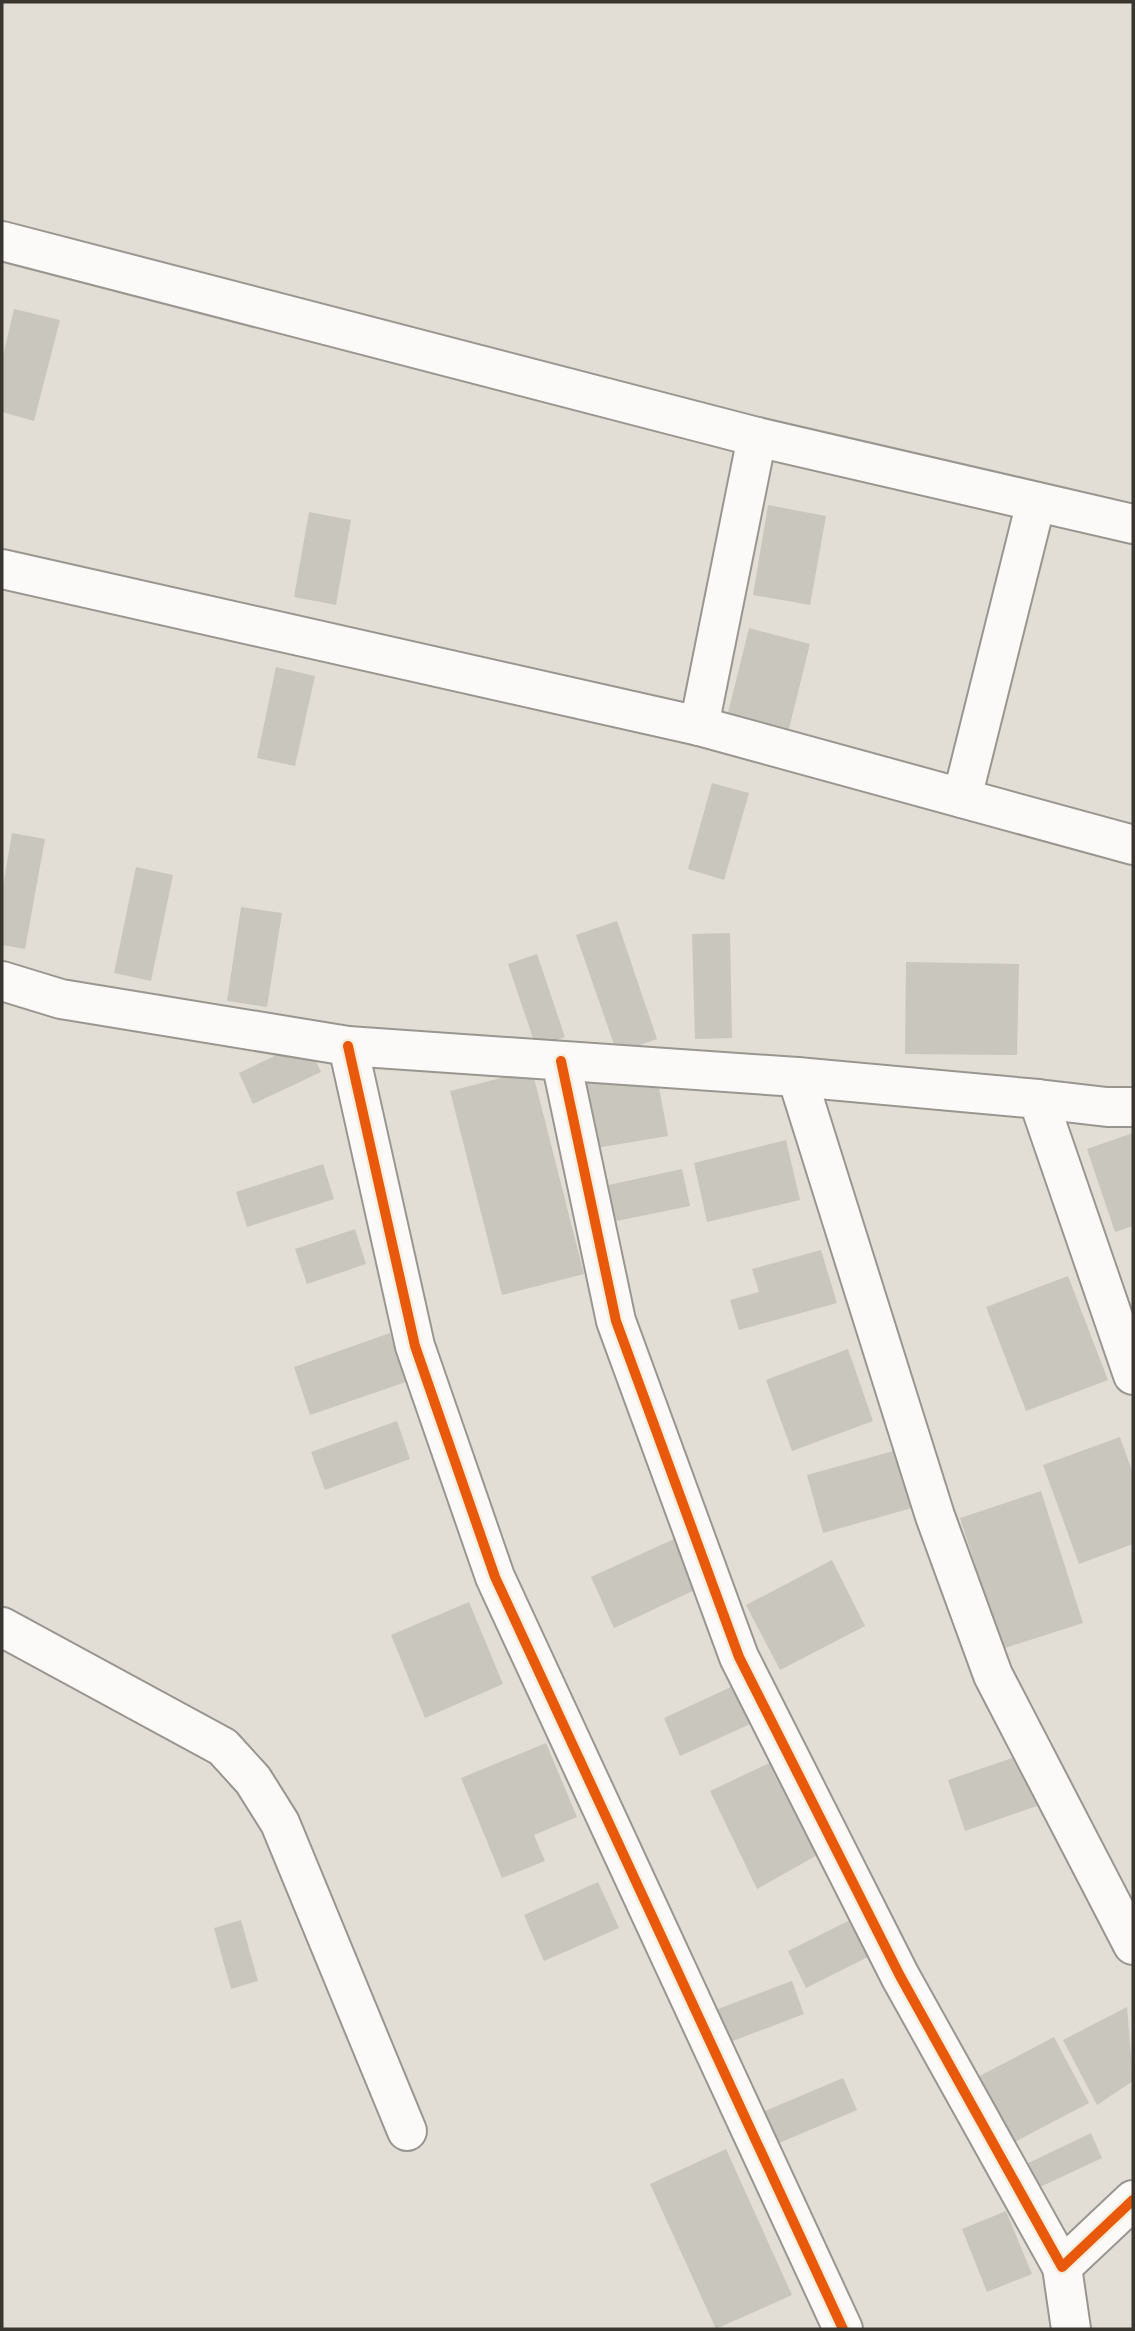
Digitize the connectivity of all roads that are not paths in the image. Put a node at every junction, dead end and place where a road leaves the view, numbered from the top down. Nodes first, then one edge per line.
1 (2, 241) edge
2 (757, 437) junction
3 (1037, 502) junction
4 (1133, 524) edge
5 (2, 569) edge
6 (699, 726) junction
7 (962, 798) junction
8 (1133, 845) edge
9 (2, 981) edge
10 (348, 1046) junction
11 (561, 1061) junction
12 (797, 1077) junction
13 (1038, 1099) junction
14 (1133, 1107) edge
15 (1133, 1376) edge
16 (2, 1627) edge
17 (1133, 1945) edge
18 (407, 2130) dead end
19 (1133, 2200) edge
20 (1062, 2267) junction
21 (843, 2329) edge
22 (1071, 2329) edge

1 - 2 street
2 - 3 street
2 - 6 street
3 - 4 street
3 - 7 street
5 - 6 street
6 - 7 street
7 - 8 street
9 - 10 street
10 - 11 street
10 - 21 street
11 - 12 street
11 - 20 street
12 - 13 street
12 - 17 street
13 - 14 street
13 - 15 street
16 - 18 street
19 - 20 street
20 - 22 street

